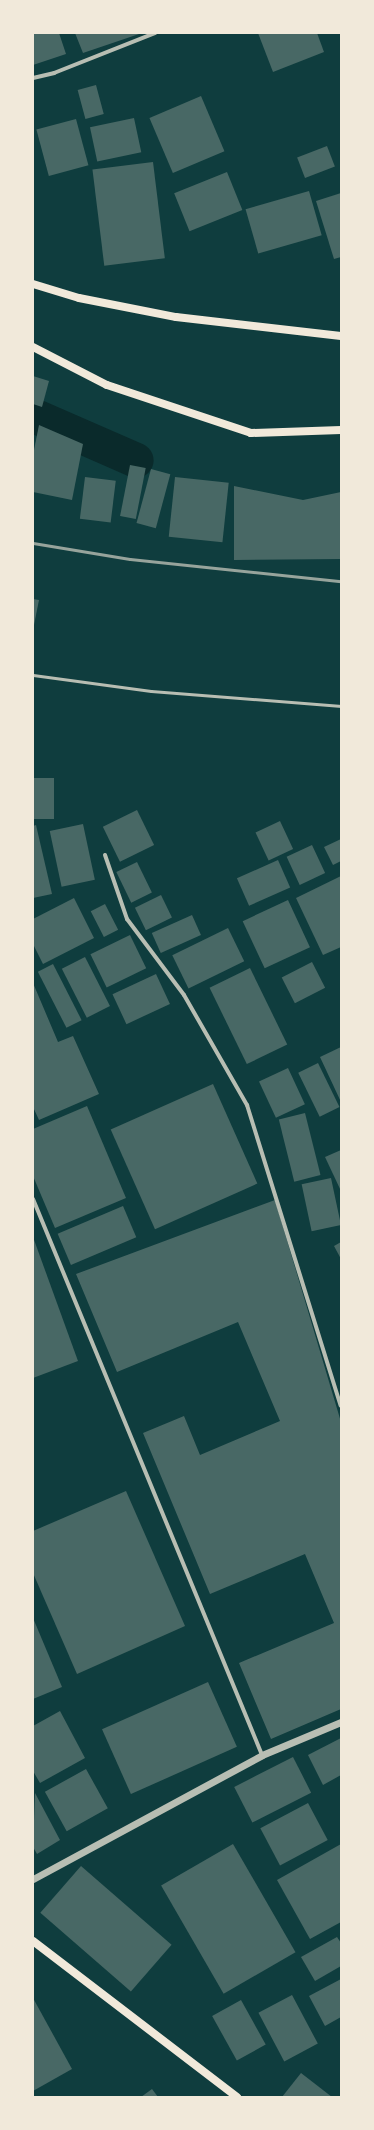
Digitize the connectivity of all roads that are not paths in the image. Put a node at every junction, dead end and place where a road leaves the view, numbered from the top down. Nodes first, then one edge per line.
1 (155, 33) edge
2 (33, 78) edge
3 (33, 284) edge
4 (341, 336) edge
5 (33, 347) edge
6 (341, 430) edge
7 (33, 675) edge
8 (341, 706) edge
9 (105, 855) dead end
10 (33, 1199) edge
11 (341, 1406) edge
12 (341, 1722) edge
13 (262, 1755) junction
14 (33, 1879) edge
15 (33, 1941) edge
16 (237, 2097) edge

1 - 2 street
3 - 4 main road
5 - 6 main road
7 - 8 lane
9 - 11 street
10 - 13 street
12 - 13 street
13 - 14 street
15 - 16 main road

